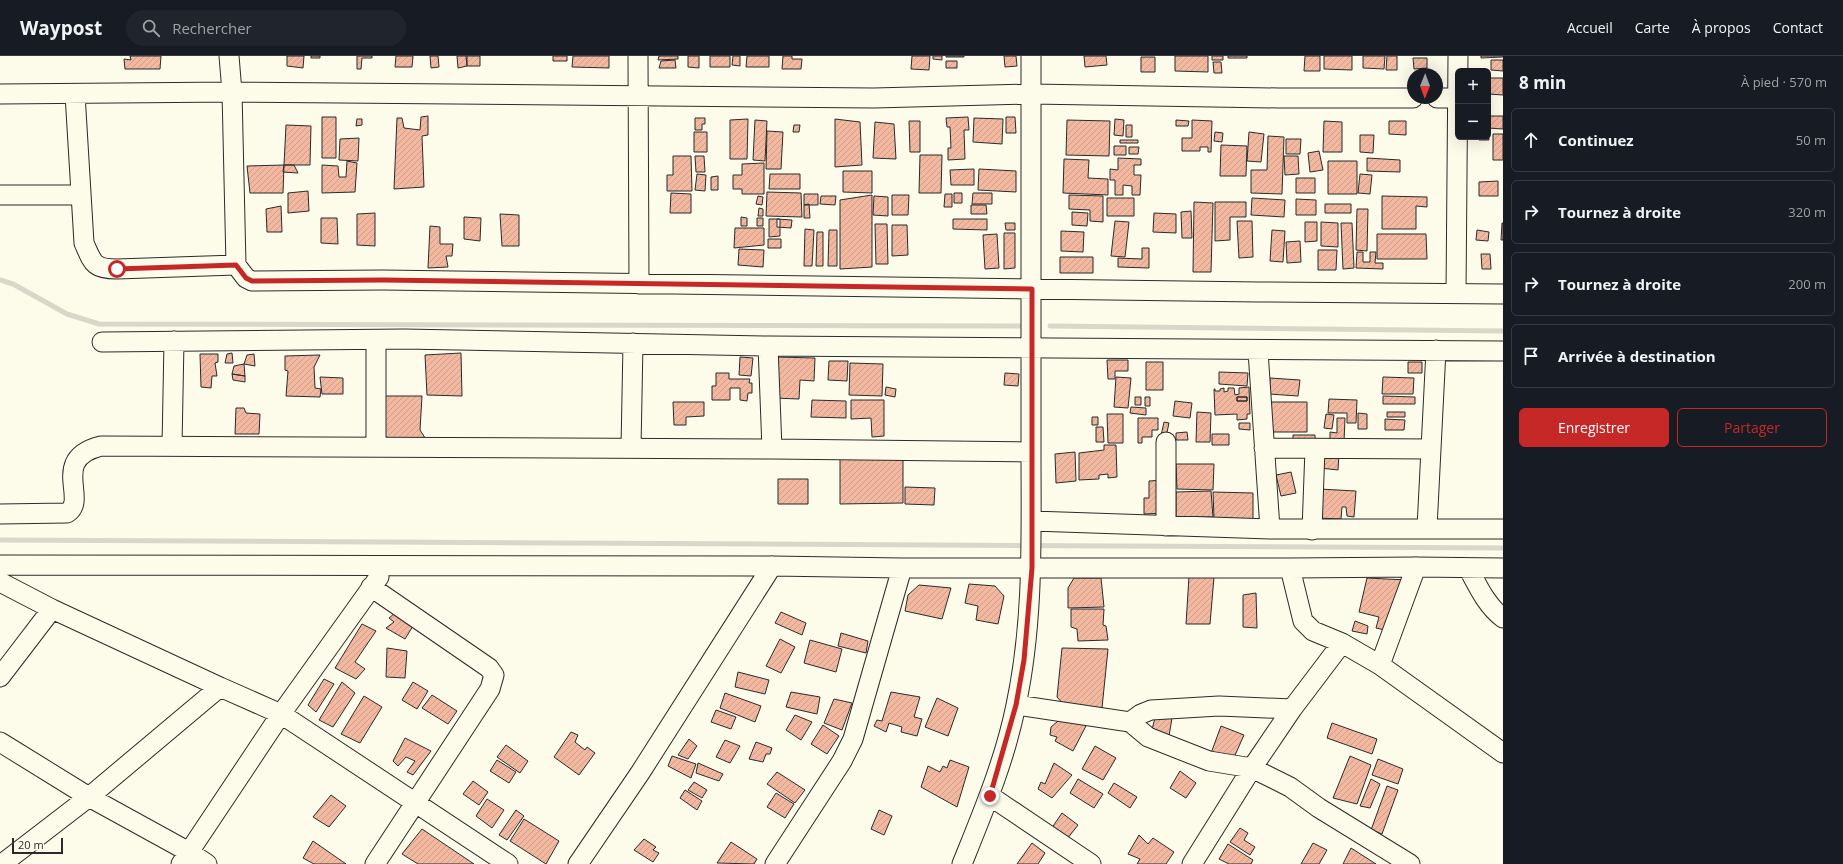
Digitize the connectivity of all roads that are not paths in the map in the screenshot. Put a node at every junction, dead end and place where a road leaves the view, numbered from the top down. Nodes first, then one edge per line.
1 (229, 56) edge
2 (638, 56) edge
3 (1031, 56) edge
4 (1458, 56) edge
5 (1458, 68) edge
6 (232, 92) junction
7 (0, 94) edge
8 (75, 94) junction
9 (1031, 94) junction
10 (638, 96) junction
11 (1407, 98) edge
12 (1443, 98) edge
13 (1455, 98) edge
14 (1458, 104) edge
15 (0, 195) edge
16 (81, 195) junction
17 (236, 265) junction
18 (639, 284) junction
19 (1032, 289) junction
20 (1456, 293) junction
21 (1503, 294) edge
22 (376, 340) junction
23 (174, 341) junction
24 (102, 342) dead end
25 (632, 343) junction
26 (768, 346) junction
27 (1032, 349) junction
28 (1436, 350) junction
29 (1258, 351) junction
30 (1503, 351) edge
31 (1166, 442) dead end
32 (172, 446) junction
33 (376, 446) junction
34 (631, 448) junction
35 (1264, 448) junction
36 (772, 449) junction
37 (1315, 449) junction
38 (1431, 449) junction
39 (1031, 452) junction
40 (0, 514) edge
41 (1166, 526) junction
42 (1032, 528) junction
43 (1427, 528) junction
44 (1270, 529) junction
45 (1503, 529) edge
46 (1312, 530) junction
47 (1032, 563) junction
48 (0, 565) edge
49 (388, 566) junction
50 (772, 566) junction
51 (1416, 567) junction
52 (902, 568) junction
53 (1290, 568) junction
54 (1468, 568) junction
55 (1503, 568) edge
56 (0, 582) edge
57 (371, 587) junction
58 (52, 609) junction
59 (1503, 618) edge
60 (1342, 643) junction
61 (1380, 664) junction
62 (0, 677) edge
63 (220, 687) junction
64 (1016, 705) junction
65 (1292, 709) junction
66 (281, 714) junction
67 (1130, 722) junction
68 (0, 742) edge
69 (1503, 753) edge
70 (1252, 768) junction
71 (990, 796) junction
72 (89, 797) junction
73 (415, 804) junction
74 (185, 858) edge
75 (781, 862) edge
76 (2, 864) edge
77 (207, 864) edge
78 (375, 864) edge
79 (508, 864) edge
80 (578, 864) edge
81 (962, 864) edge
82 (1090, 864) edge
83 (1192, 864) edge
84 (1410, 864) edge

1 - 6 street
2 - 10 street
3 - 9 street
4 - 5 street
6 - 8 street
6 - 10 street
6 - 17 street
7 - 8 street
8 - 16 street
9 - 10 street
9 - 11 street
9 - 19 street
10 - 18 street
12 - 13 street
14 - 20 street
15 - 16 street
16 - 17 street
17 - 18 street
18 - 19 street
19 - 20 street
19 - 27 street
20 - 21 street
22 - 23 street
22 - 25 street
22 - 33 street
23 - 24 street
23 - 32 street
25 - 26 street
25 - 34 street
26 - 27 street
26 - 36 street
27 - 29 street
27 - 39 street
28 - 29 street
28 - 30 street
28 - 38 street
29 - 35 street
31 - 41 street
32 - 33 street
32 - 40 street
33 - 34 street
34 - 36 street
35 - 37 street
35 - 44 street
36 - 39 street
37 - 38 street
37 - 46 street
38 - 43 street
39 - 42 street
41 - 42 street
41 - 44 street
42 - 47 street
43 - 45 street
43 - 46 street
44 - 46 street
47 - 52 street
47 - 53 street
47 - 64 street
48 - 49 street
49 - 50 street
49 - 57 street
50 - 52 street
50 - 80 street
51 - 53 street
51 - 54 street
51 - 61 street
52 - 75 street
53 - 60 street
54 - 55 street
54 - 59 street
56 - 58 street
57 - 66 street
57 - 73 street
58 - 62 street
58 - 63 street
60 - 61 street
60 - 65 street
61 - 69 street
63 - 66 street
63 - 72 street
64 - 67 street
64 - 71 street
65 - 67 street
65 - 70 street
66 - 73 street
66 - 74 street
67 - 70 street
68 - 72 street
70 - 83 street
70 - 84 street
71 - 81 street
71 - 82 street
72 - 74 street
72 - 76 street
73 - 78 street
73 - 79 street
74 - 77 street

